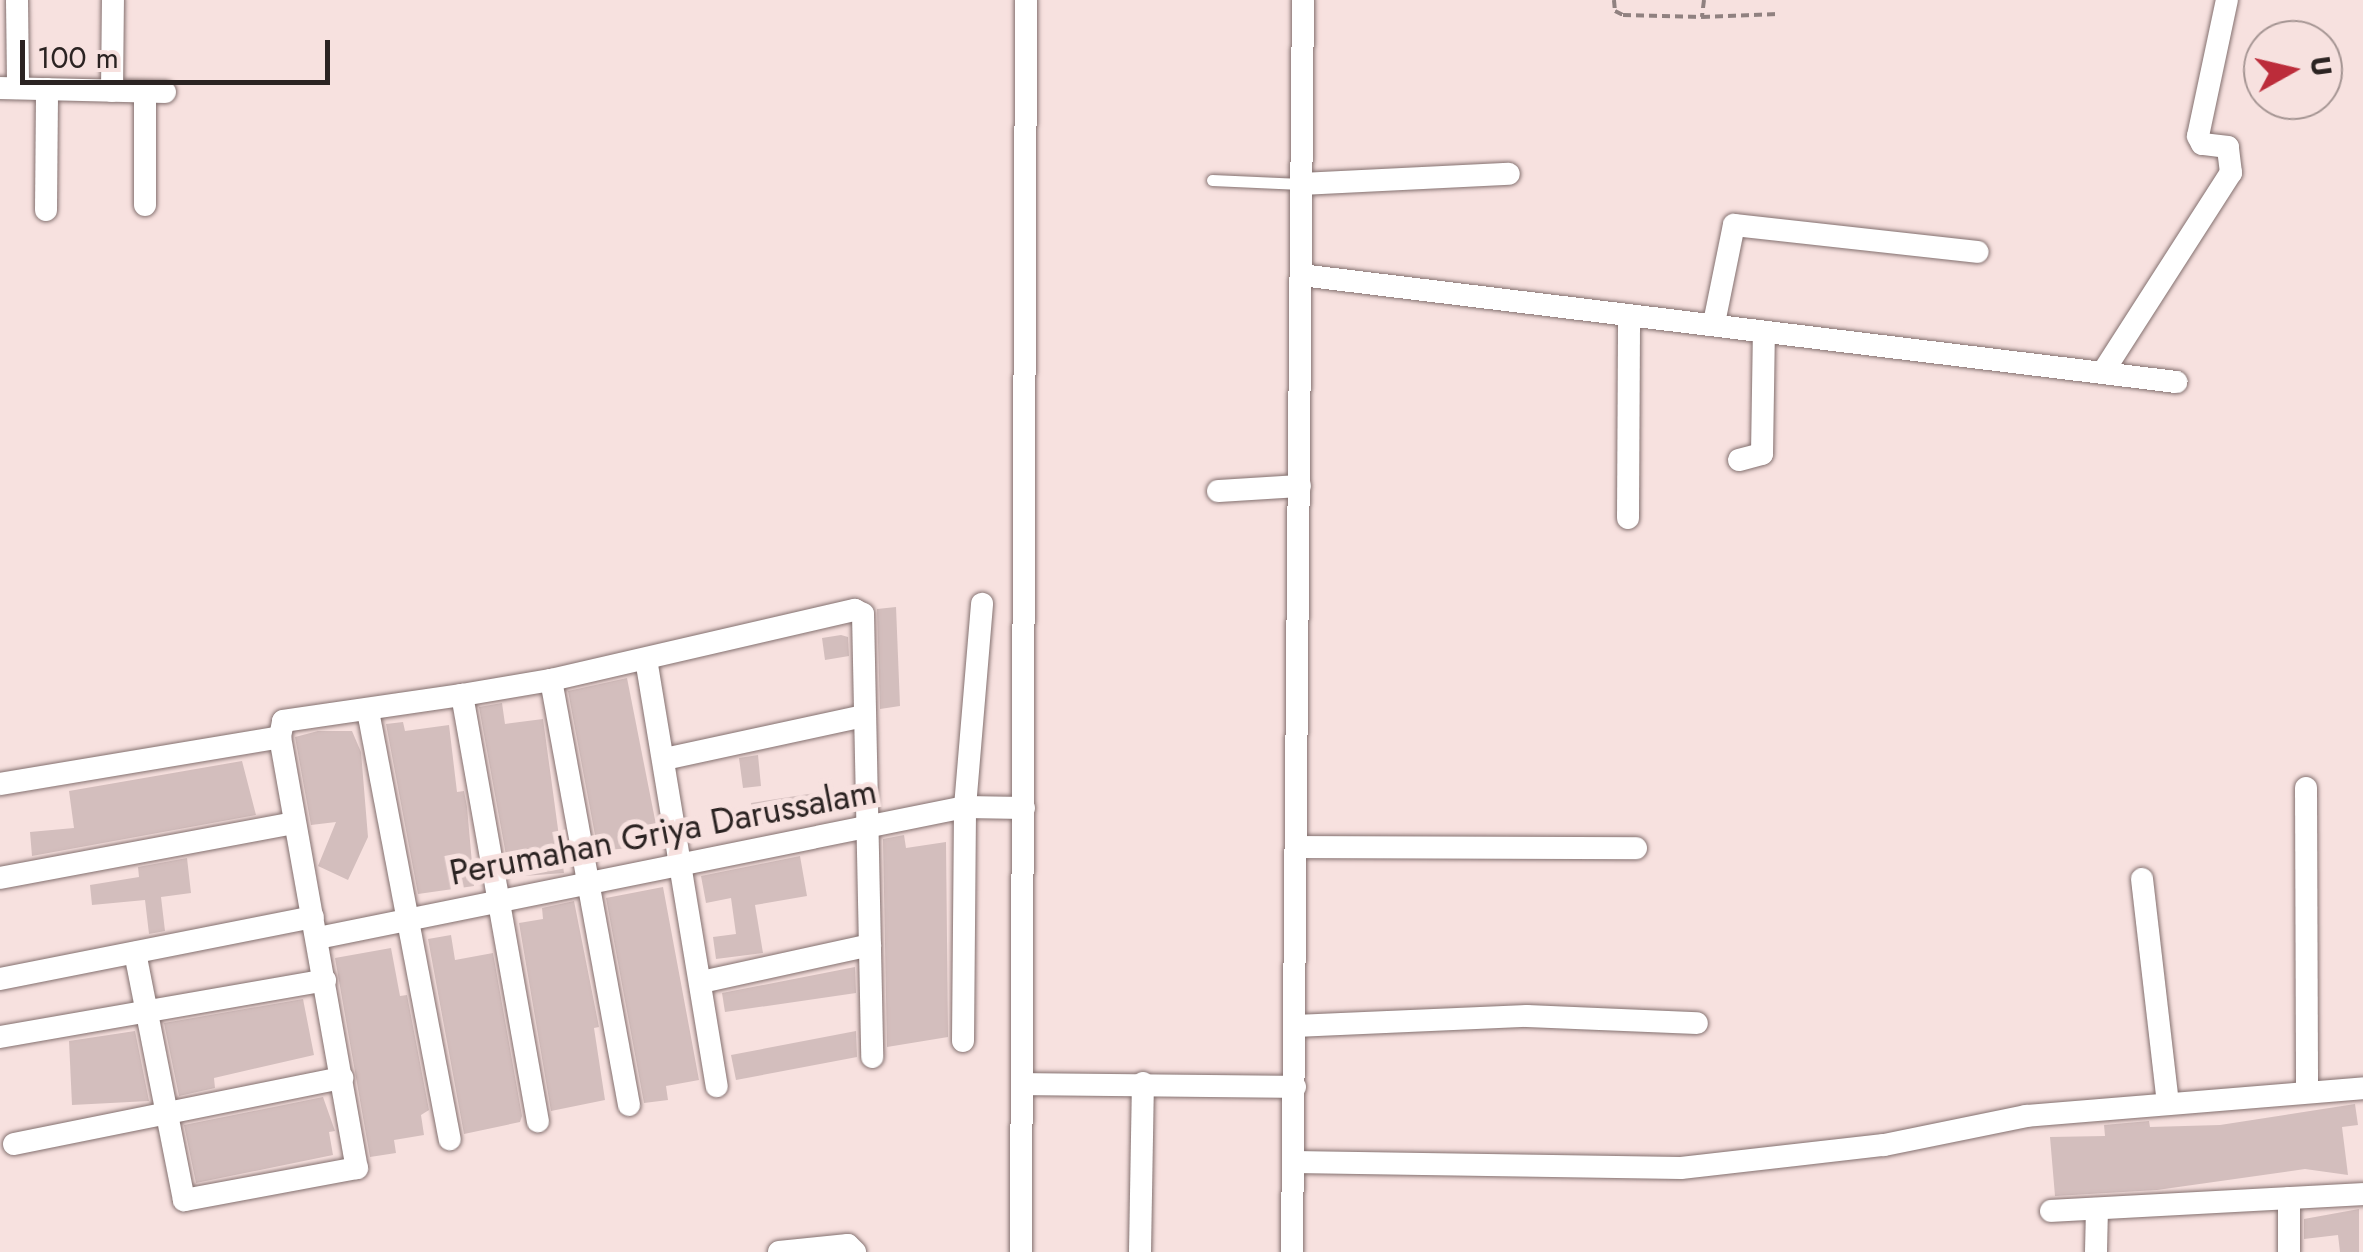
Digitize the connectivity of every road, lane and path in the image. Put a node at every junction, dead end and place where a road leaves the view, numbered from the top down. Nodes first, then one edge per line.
1 (17, 0) edge
2 (113, 0) edge
3 (1026, 0) edge
4 (1303, 0) edge
5 (1614, 0) edge
6 (1704, 0) edge
7 (2228, 0) edge
8 (1778, 14) dead end
9 (1702, 17) junction
10 (9, 88) edge
11 (48, 89) junction
12 (112, 91) junction
13 (1508, 174) dead end
14 (1212, 180) dead end
15 (1294, 184) junction
16 (145, 205) dead end
17 (46, 210) dead end
18 (1978, 252) dead end
19 (1300, 275) junction
20 (1628, 317) junction
21 (1714, 323) junction
22 (1764, 333) junction
23 (2103, 372) junction
24 (2176, 382) dead end
25 (1739, 460) dead end
26 (1283, 488) junction
27 (1218, 490) dead end
28 (1628, 518) dead end
29 (982, 604) dead end
30 (646, 658) junction
31 (550, 680) junction
32 (462, 696) junction
33 (368, 711) junction
34 (864, 716) junction
35 (280, 737) junction
36 (665, 759) junction
37 (0, 784) edge
38 (2306, 788) dead end
39 (993, 807) junction
40 (294, 823) junction
41 (867, 827) junction
42 (1296, 847) junction
43 (1636, 848) dead end
44 (684, 863) junction
45 (0, 878) edge
46 (2142, 879) dead end
47 (586, 883) junction
48 (498, 901) junction
49 (409, 919) junction
50 (315, 927) junction
51 (870, 945) junction
52 (135, 953) junction
53 (0, 979) edge
54 (325, 980) junction
55 (702, 982) junction
56 (144, 1010) junction
57 (1697, 1023) dead end
58 (1295, 1026) junction
59 (0, 1038) edge
60 (963, 1042) dead end
61 (872, 1057) dead end
62 (342, 1078) junction
63 (1143, 1083) junction
64 (1024, 1084) junction
65 (717, 1086) dead end
66 (1276, 1087) junction
67 (2363, 1088) edge
68 (2307, 1092) junction
69 (2168, 1103) junction
70 (629, 1106) dead end
71 (167, 1114) junction
72 (538, 1121) dead end
73 (450, 1139) dead end
74 (14, 1144) dead end
75 (1294, 1162) junction
76 (2363, 1194) edge
77 (2288, 1198) junction
78 (2097, 1208) junction
79 (2051, 1211) dead end
80 (779, 1252) edge
81 (855, 1252) edge
82 (1021, 1252) edge
83 (1140, 1252) edge
84 (1292, 1252) edge
85 (2096, 1252) edge
86 (2288, 1252) edge

1 - 10 street
2 - 12 street
3 - 39 street
4 - 15 street
5 - 9 path
6 - 9 path
7 - 23 street
8 - 9 path
10 - 11 street
11 - 12 street
11 - 17 street
12 - 16 street
13 - 15 street
14 - 15 lane
15 - 19 street
18 - 21 street
19 - 20 street
19 - 26 street
20 - 21 street
20 - 28 street
21 - 22 street
22 - 23 street
22 - 25 street
23 - 24 street
26 - 27 street
26 - 42 street
29 - 39 street
30 - 31 street
30 - 34 street
30 - 36 street
31 - 32 street
31 - 47 street
32 - 33 street
32 - 48 street
33 - 35 street
33 - 49 street
34 - 36 street
34 - 41 street
35 - 37 street
35 - 40 street
36 - 44 street
38 - 68 street
39 - 41 street, Perumahan Griya Darussalam
39 - 60 street
39 - 64 street
40 - 45 street
40 - 50 street
41 - 44 street, Perumahan Griya Darussalam
41 - 51 street
42 - 43 street
42 - 58 street
44 - 47 street, Perumahan Griya Darussalam
44 - 55 street
46 - 69 street
47 - 48 street, Perumahan Griya Darussalam
47 - 70 street
48 - 49 street, Perumahan Griya Darussalam
48 - 72 street
49 - 50 street, Perumahan Griya Darussalam
49 - 73 street
50 - 52 street, Perumahan Griya Darussalam
50 - 54 street
51 - 55 street
51 - 61 street
52 - 53 street, Perumahan Griya Darussalam
52 - 56 street
54 - 56 street
54 - 62 street
55 - 65 street
56 - 59 street
56 - 71 street
57 - 58 street
58 - 66 street
62 - 71 street
62 - 71 street
63 - 64 street
63 - 66 street
63 - 83 street
64 - 82 street
66 - 75 street
67 - 68 street
68 - 69 street
69 - 75 street
71 - 74 street
75 - 84 street
76 - 77 street
77 - 78 street
77 - 86 street
78 - 79 street
78 - 85 street
80 - 81 street

